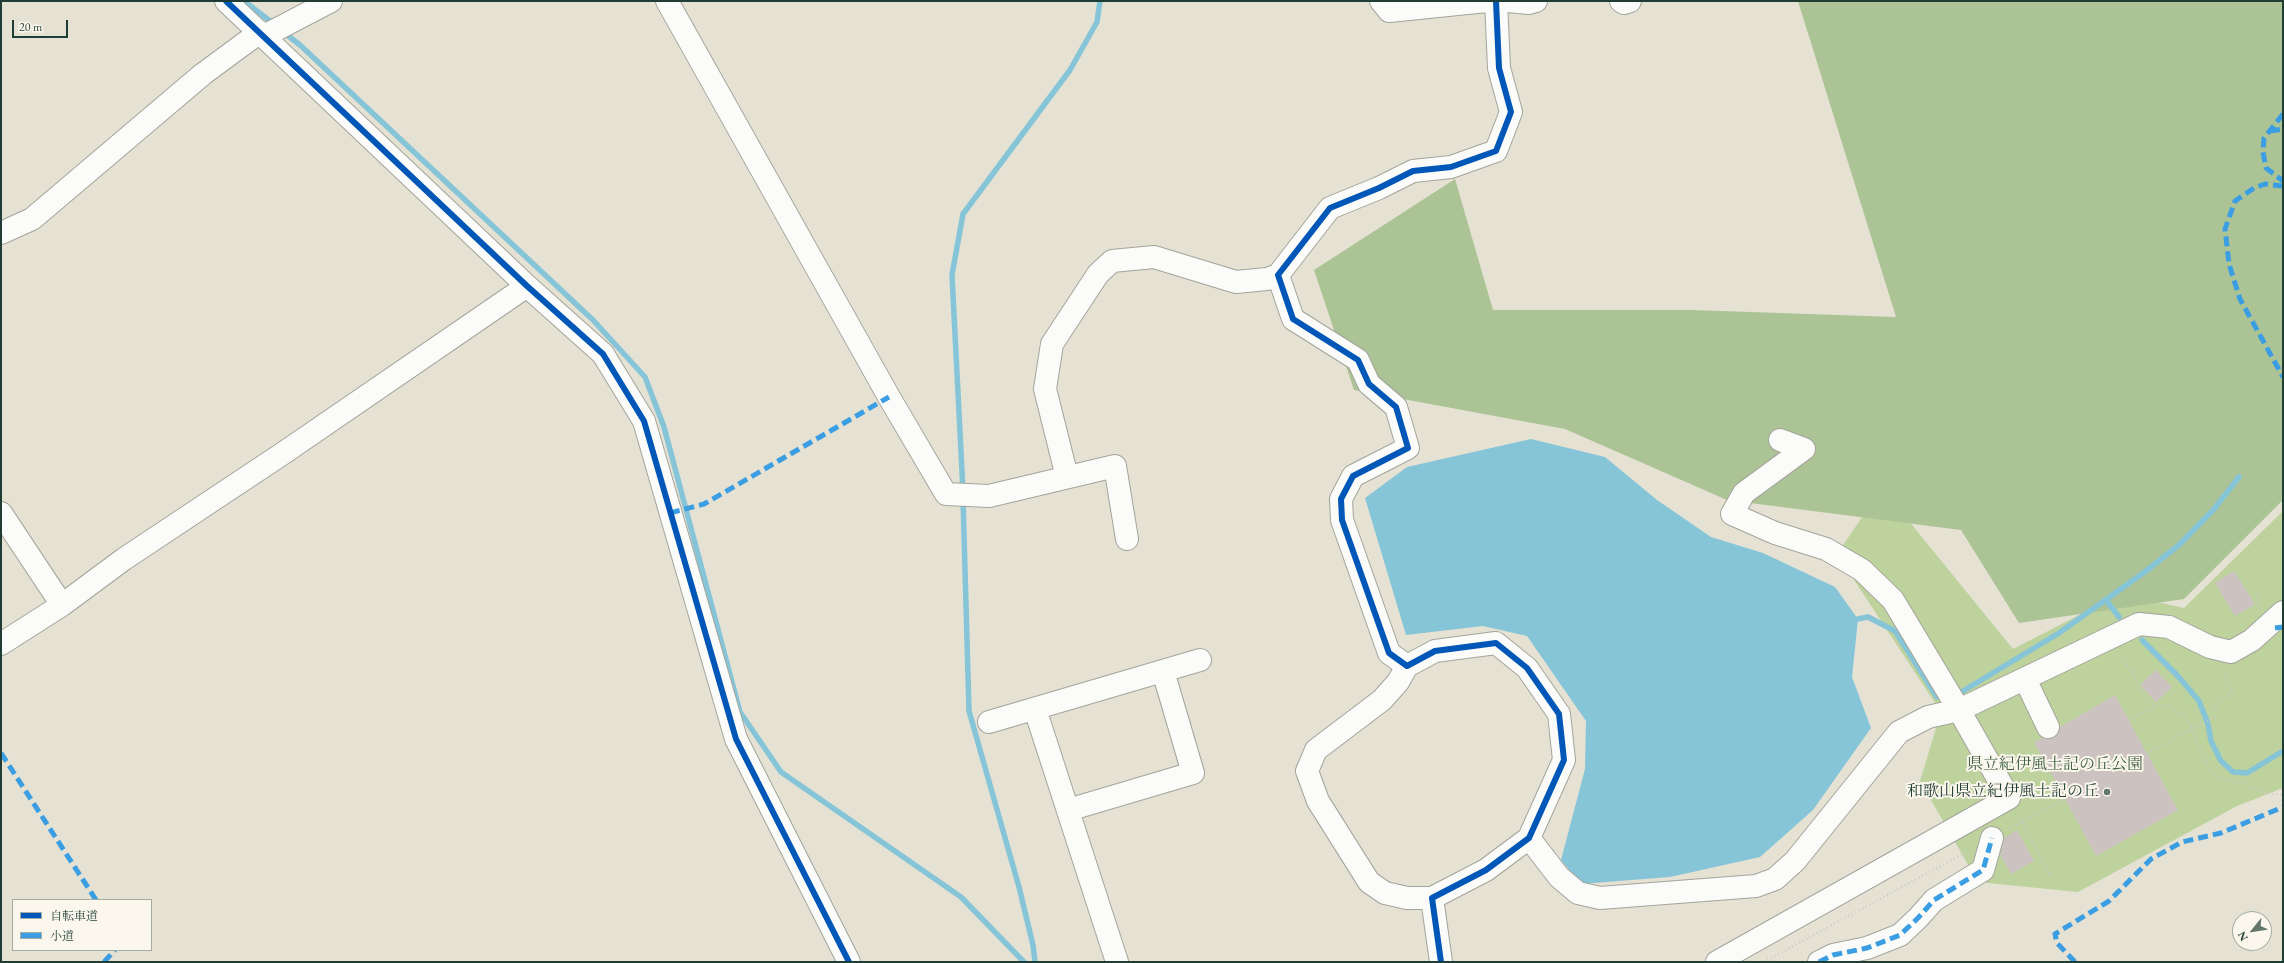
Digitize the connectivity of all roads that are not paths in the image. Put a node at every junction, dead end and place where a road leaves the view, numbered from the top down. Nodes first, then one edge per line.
1 (226, 1) edge
2 (331, 1) edge
3 (667, 1) edge
4 (1381, 1) edge
5 (1487, 1) edge
6 (1496, 1) edge
7 (1507, 1) edge
8 (1536, 1) edge
9 (1621, 1) edge
10 (1630, 1) edge
11 (262, 34) junction
12 (1, 233) edge
13 (1278, 275) junction
14 (527, 286) junction
15 (1780, 440) dead end
16 (1067, 477) junction
17 (1, 513) edge
18 (1127, 538) dead end
19 (62, 605) junction
20 (2283, 612) edge
21 (1, 644) edge
22 (1200, 660) dead end
23 (1407, 666) junction
24 (1163, 671) junction
25 (2025, 679) junction
26 (1035, 709) junction
27 (1959, 710) junction
28 (989, 722) dead end
29 (2048, 727) dead end
30 (1068, 810) junction
31 (1529, 838) junction
32 (1992, 838) road end
33 (1432, 898) junction
34 (849, 962) edge
35 (1117, 962) edge
36 (1441, 962) edge
37 (1717, 962) edge
38 (1819, 962) edge

1 - 11 street
2 - 11 street
3 - 16 street
4 - 5 street
6 - 13 street
7 - 8 street
9 - 10 street
11 - 12 street
11 - 14 street
13 - 16 street
13 - 23 street
14 - 19 street
14 - 34 street
15 - 27 street
16 - 18 street
17 - 19 street
19 - 21 street
20 - 25 street
22 - 24 street
23 - 31 street
23 - 33 street
24 - 26 street
24 - 30 street
25 - 27 street
25 - 29 street
26 - 28 street
26 - 30 street
27 - 31 street
27 - 37 street
30 - 35 street
31 - 33 street
32 - 38 street
33 - 36 street

